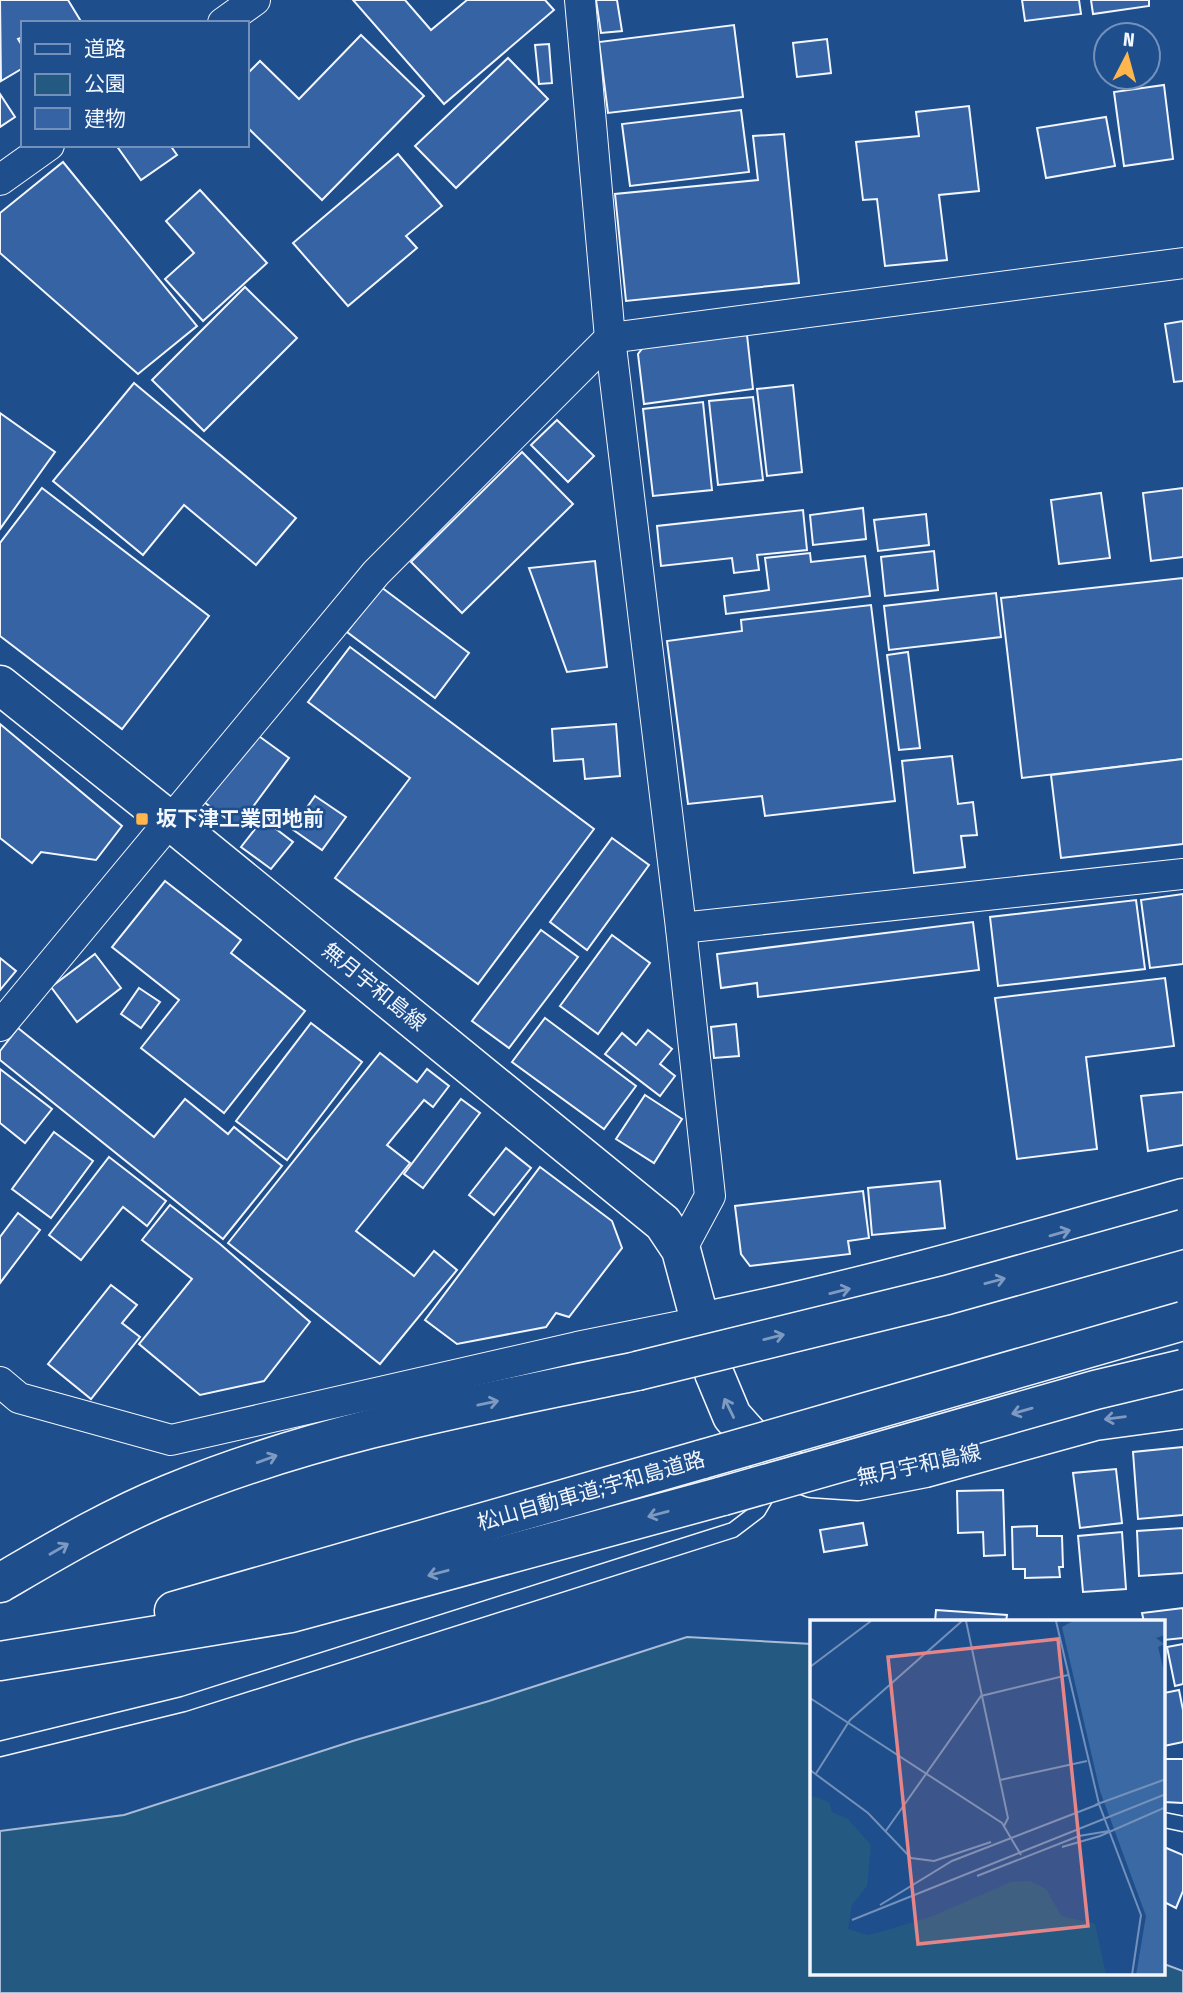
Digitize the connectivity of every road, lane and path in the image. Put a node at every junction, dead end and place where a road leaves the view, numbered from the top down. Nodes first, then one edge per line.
1 (255, 0) edge
2 (580, 0) edge
3 (226, 21) edge
4 (46, 147) edge
5 (0, 180) edge
6 (1183, 263) edge
7 (610, 338) junction
8 (0, 685) edge
9 (169, 820) junction
10 (1183, 874) edge
11 (681, 928) junction
12 (0, 1026) edge
13 (1183, 1198) edge
14 (1183, 1229) edge
15 (681, 1250) junction
16 (1183, 1321) edge
17 (701, 1322) junction
18 (1183, 1369) edge
19 (0, 1382) edge
20 (1183, 1409) edge
21 (783, 1466) junction
22 (0, 1583) edge
23 (0, 1661) edge
24 (0, 1749) edge

1 - 3 street
2 - 7 street
4 - 5 street
6 - 7 street
7 - 9 street
7 - 11 street
8 - 9 main road, 無月宇和島線
9 - 12 street
9 - 15 main road, 無月宇和島線
10 - 11 street
11 - 15 street
17 -> 13 main road
22 -> 14 main road, bridge
15 - 17 main road, 無月宇和島線
16 - 23 main road, 松山自動車道;宇和島道路, bridge
17 - 19 street
21 -> 17 main road, 無月宇和島線
18 -> 23 main road, bridge
20 -> 21 main road, 無月宇和島線
21 - 24 lane

